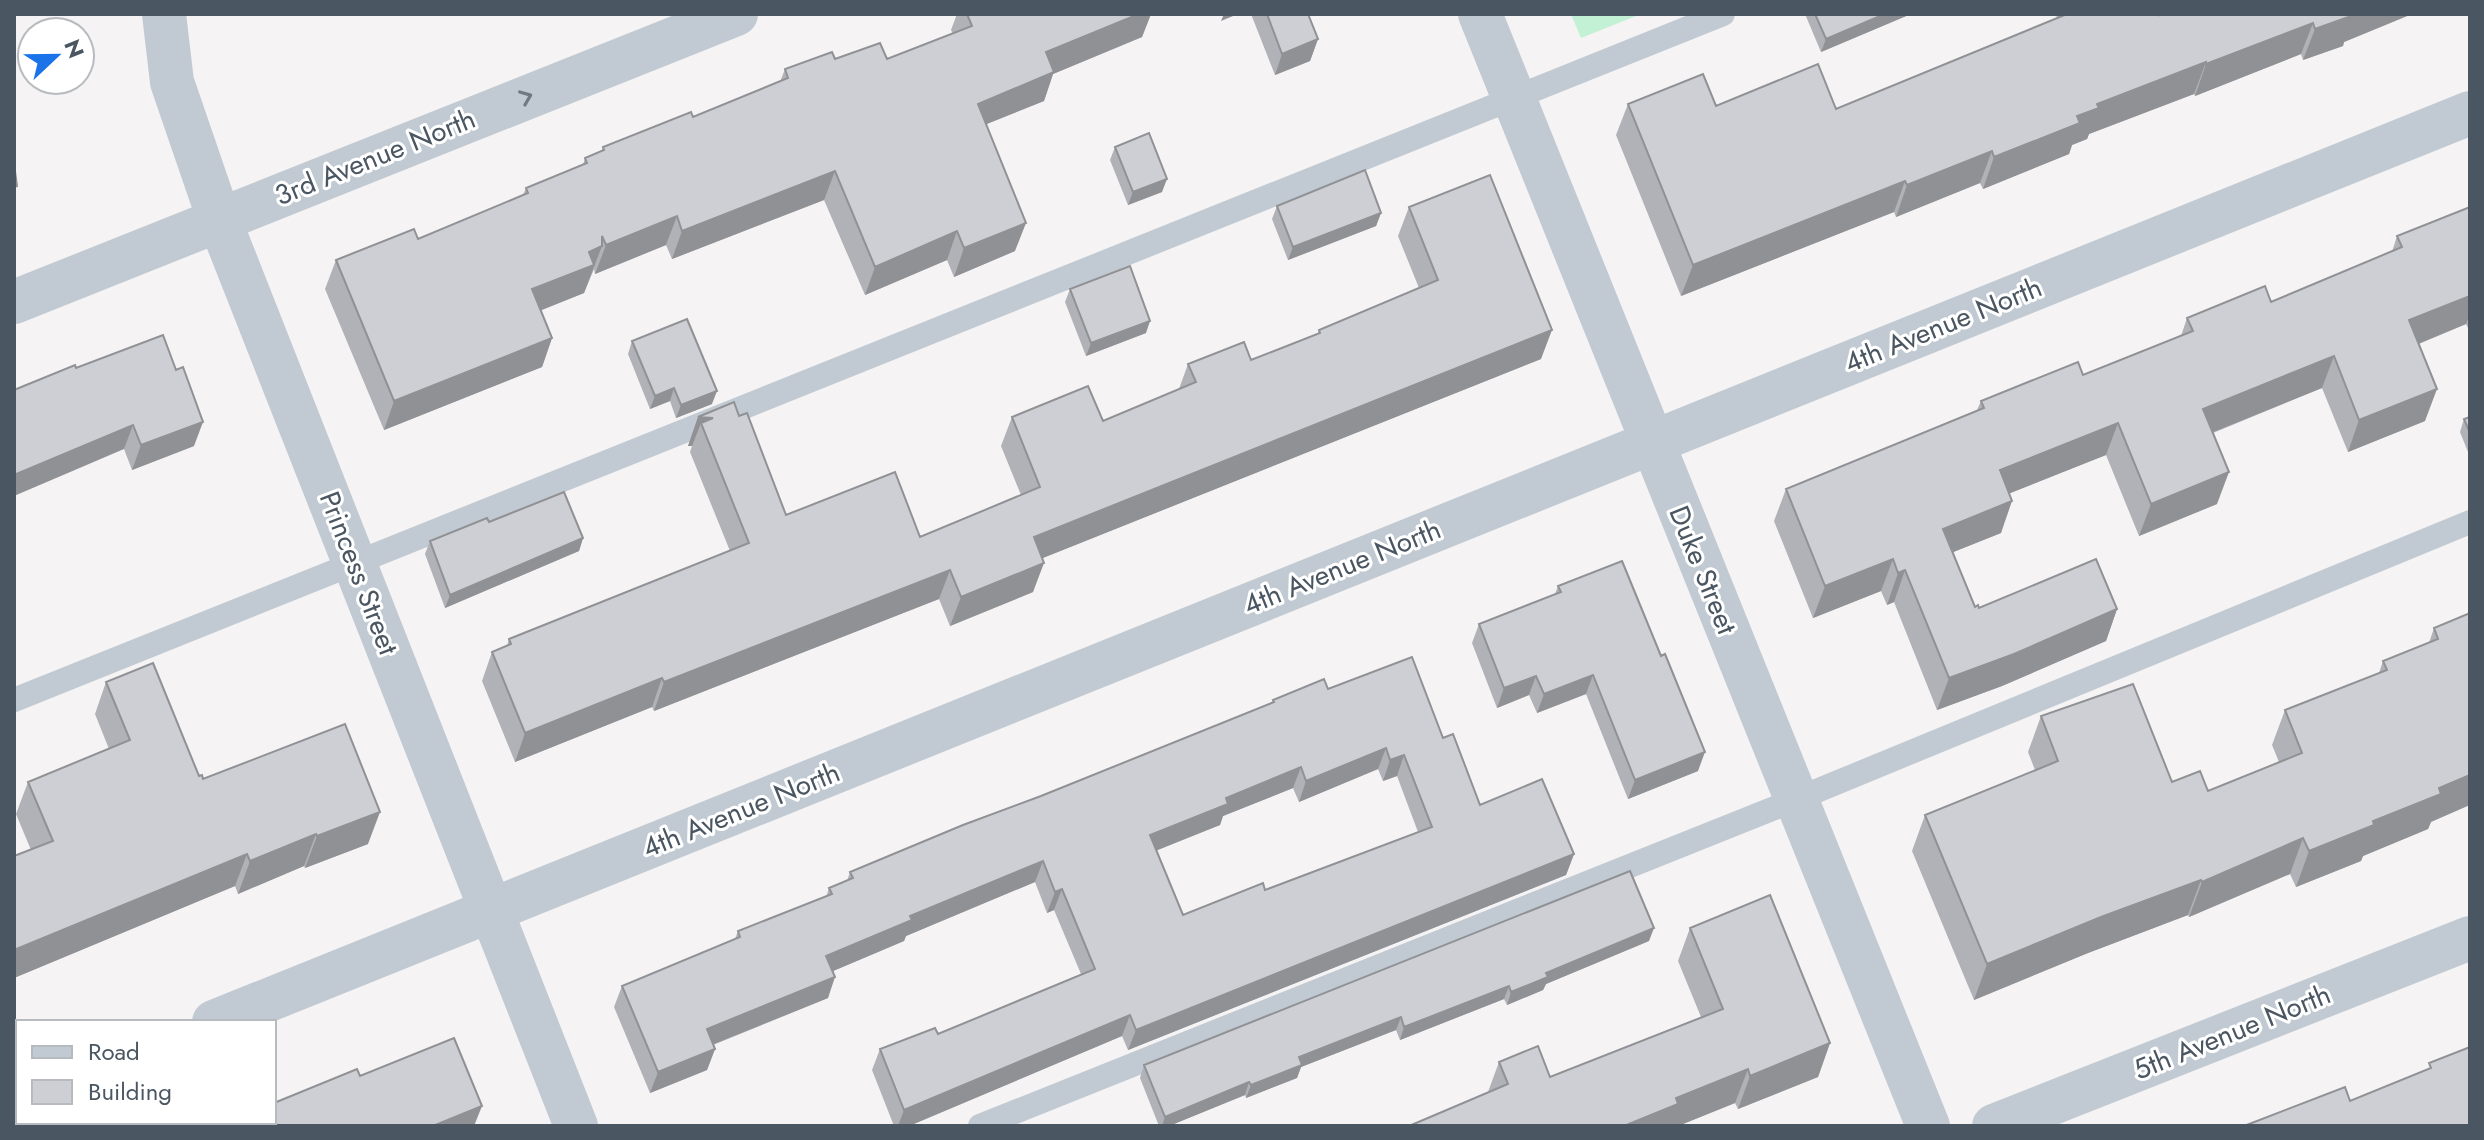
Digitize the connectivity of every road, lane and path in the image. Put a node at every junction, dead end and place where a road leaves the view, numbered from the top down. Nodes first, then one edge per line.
1 (164, 14) edge
2 (736, 14) edge
3 (1480, 14) edge
4 (1723, 14) edge
5 (1515, 100) junction
6 (2470, 113) edge
7 (219, 219) junction
8 (14, 302) edge
9 (1651, 443) junction
10 (2470, 522) edge
11 (355, 562) junction
12 (14, 700) edge
13 (1797, 799) junction
14 (491, 911) junction
15 (2470, 938) edge
16 (219, 1020) edge
17 (576, 1126) edge
18 (980, 1126) edge
19 (1928, 1126) edge
20 (1994, 1126) edge

1 - 7 street, Princess Street
7 -> 2 street, 3rd Avenue North
3 - 5 street, Duke Street
4 - 5 lane
5 - 9 street, Duke Street
5 - 11 lane
6 - 9 street, 4th Avenue North
7 - 8 street, 3rd Avenue North
7 - 11 street, Princess Street
9 - 13 street, Duke Street
9 - 14 street, 4th Avenue North
10 - 13 lane
11 - 12 lane
11 - 14 street, Princess Street
13 - 18 lane
13 - 19 street, Duke Street
14 - 16 street, 4th Avenue North
14 - 17 street, Princess Street
15 - 20 street, 5th Avenue North

